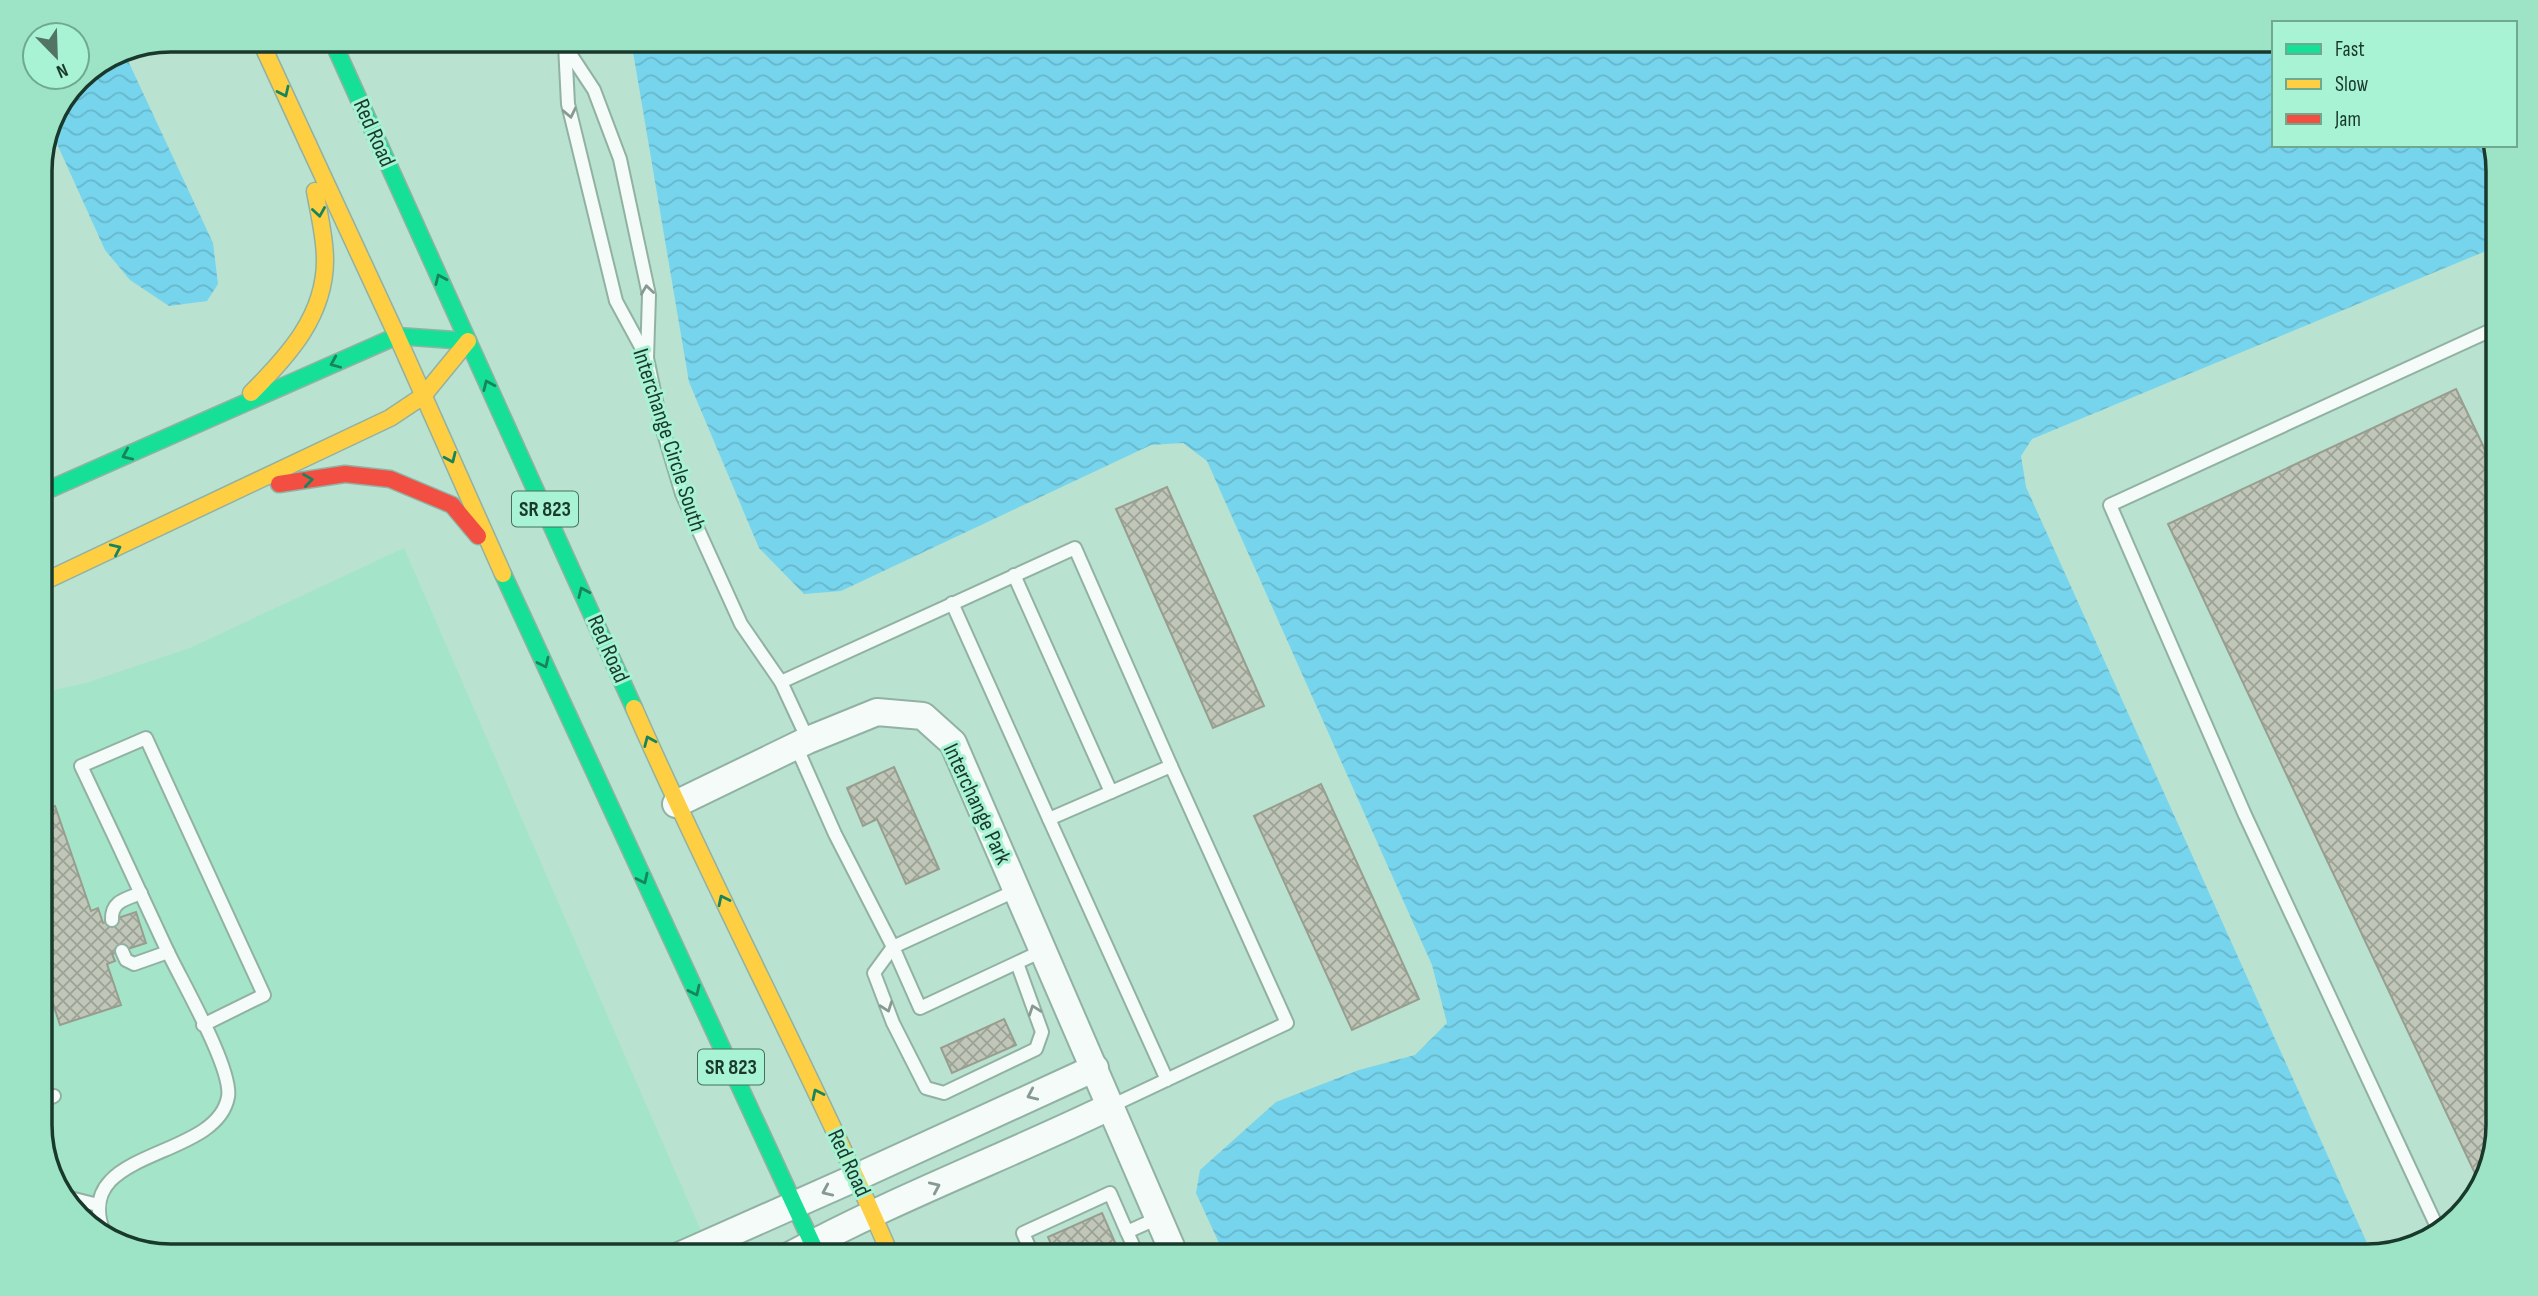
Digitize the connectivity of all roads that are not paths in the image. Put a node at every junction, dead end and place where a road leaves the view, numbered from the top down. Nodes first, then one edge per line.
1 (266, 52) edge
2 (337, 52) edge
3 (566, 52) edge
4 (572, 52) edge
5 (308, 144) junction
6 (2485, 333) edge
7 (397, 336) junction
8 (468, 341) junction
9 (647, 358) junction
10 (423, 396) junction
11 (238, 405) junction
12 (53, 488) edge
13 (240, 489) junction
14 (495, 557) junction
15 (1014, 575) junction
16 (53, 578) edge
17 (953, 603) junction
18 (781, 681) junction
19 (802, 743) junction
20 (1171, 766) junction
21 (1111, 792) junction
22 (676, 804) junction
23 (1049, 819) junction
24 (1017, 890) junction
25 (141, 893) junction
26 (112, 920) dead end
27 (893, 947) junction
28 (122, 951) dead end
29 (1042, 951) junction
30 (168, 952) junction
31 (1017, 963) junction
32 (203, 1025) junction
33 (1095, 1068) junction
34 (1167, 1080) junction
35 (1109, 1107) junction
36 (857, 1177) junction
37 (80, 1201) edge
38 (98, 1205) junction
39 (797, 1205) junction
40 (873, 1214) junction
41 (1158, 1218) junction
42 (102, 1220) edge
43 (2435, 1222) edge
44 (1127, 1232) junction
45 (707, 1244) edge
46 (814, 1244) edge
47 (824, 1244) edge
48 (886, 1244) edge
49 (1028, 1244) edge
50 (1132, 1244) edge
51 (1170, 1244) edge

1 -> 5 main road, SR 823
8 -> 2 main road, Red Road / SR 823
3 -> 9 lane, Interchange Circle South
9 -> 4 lane
5 - 7 main road, SR 823
5 -> 11 main road
6 - 43 lane
7 - 8 main road
7 - 10 main road, SR 823
7 -> 11 main road
8 - 10 main road
22 -> 8 main road, Red Road / SR 823
9 - 18 lane, Interchange Circle South
10 - 13 main road
10 -> 14 main road, SR 823
11 -> 12 main road
13 -> 14 main road
16 -> 13 main road
14 -> 39 main road, SR 823
15 - 17 lane
15 - 20 lane
15 - 21 lane
17 - 18 lane
17 - 23 lane
18 - 19 lane, Interchange Circle South
19 - 22 street, Interchange Park
19 - 24 street, Interchange Park
19 - 27 lane, Interchange Circle South
20 - 21 lane
20 - 34 lane
21 - 23 lane
36 -> 22 main road, Red Road / SR 823
23 - 34 lane
24 - 27 lane
24 - 29 street, Interchange Park
25 - 26 lane
25 - 30 lane
25 - 32 lane
27 - 31 lane, Interchange Circle South
27 -> 31 lane
28 - 30 lane
29 - 31 lane
29 - 33 street, Interchange Park
30 - 32 lane
32 - 38 lane
33 - 35 street, Interchange Park
33 -> 36 street
34 - 35 lane
40 -> 35 street
35 - 41 street, Interchange Park
36 -> 39 street
36 - 40 main road, Red Road / SR 823
37 - 38 lane
38 - 42 lane
39 - 45 street
39 - 46 main road, SR 823
40 - 47 street
40 - 48 main road, Red Road / SR 823
41 - 44 lane
41 - 51 street, Interchange Park
44 - 49 lane
44 - 50 lane

